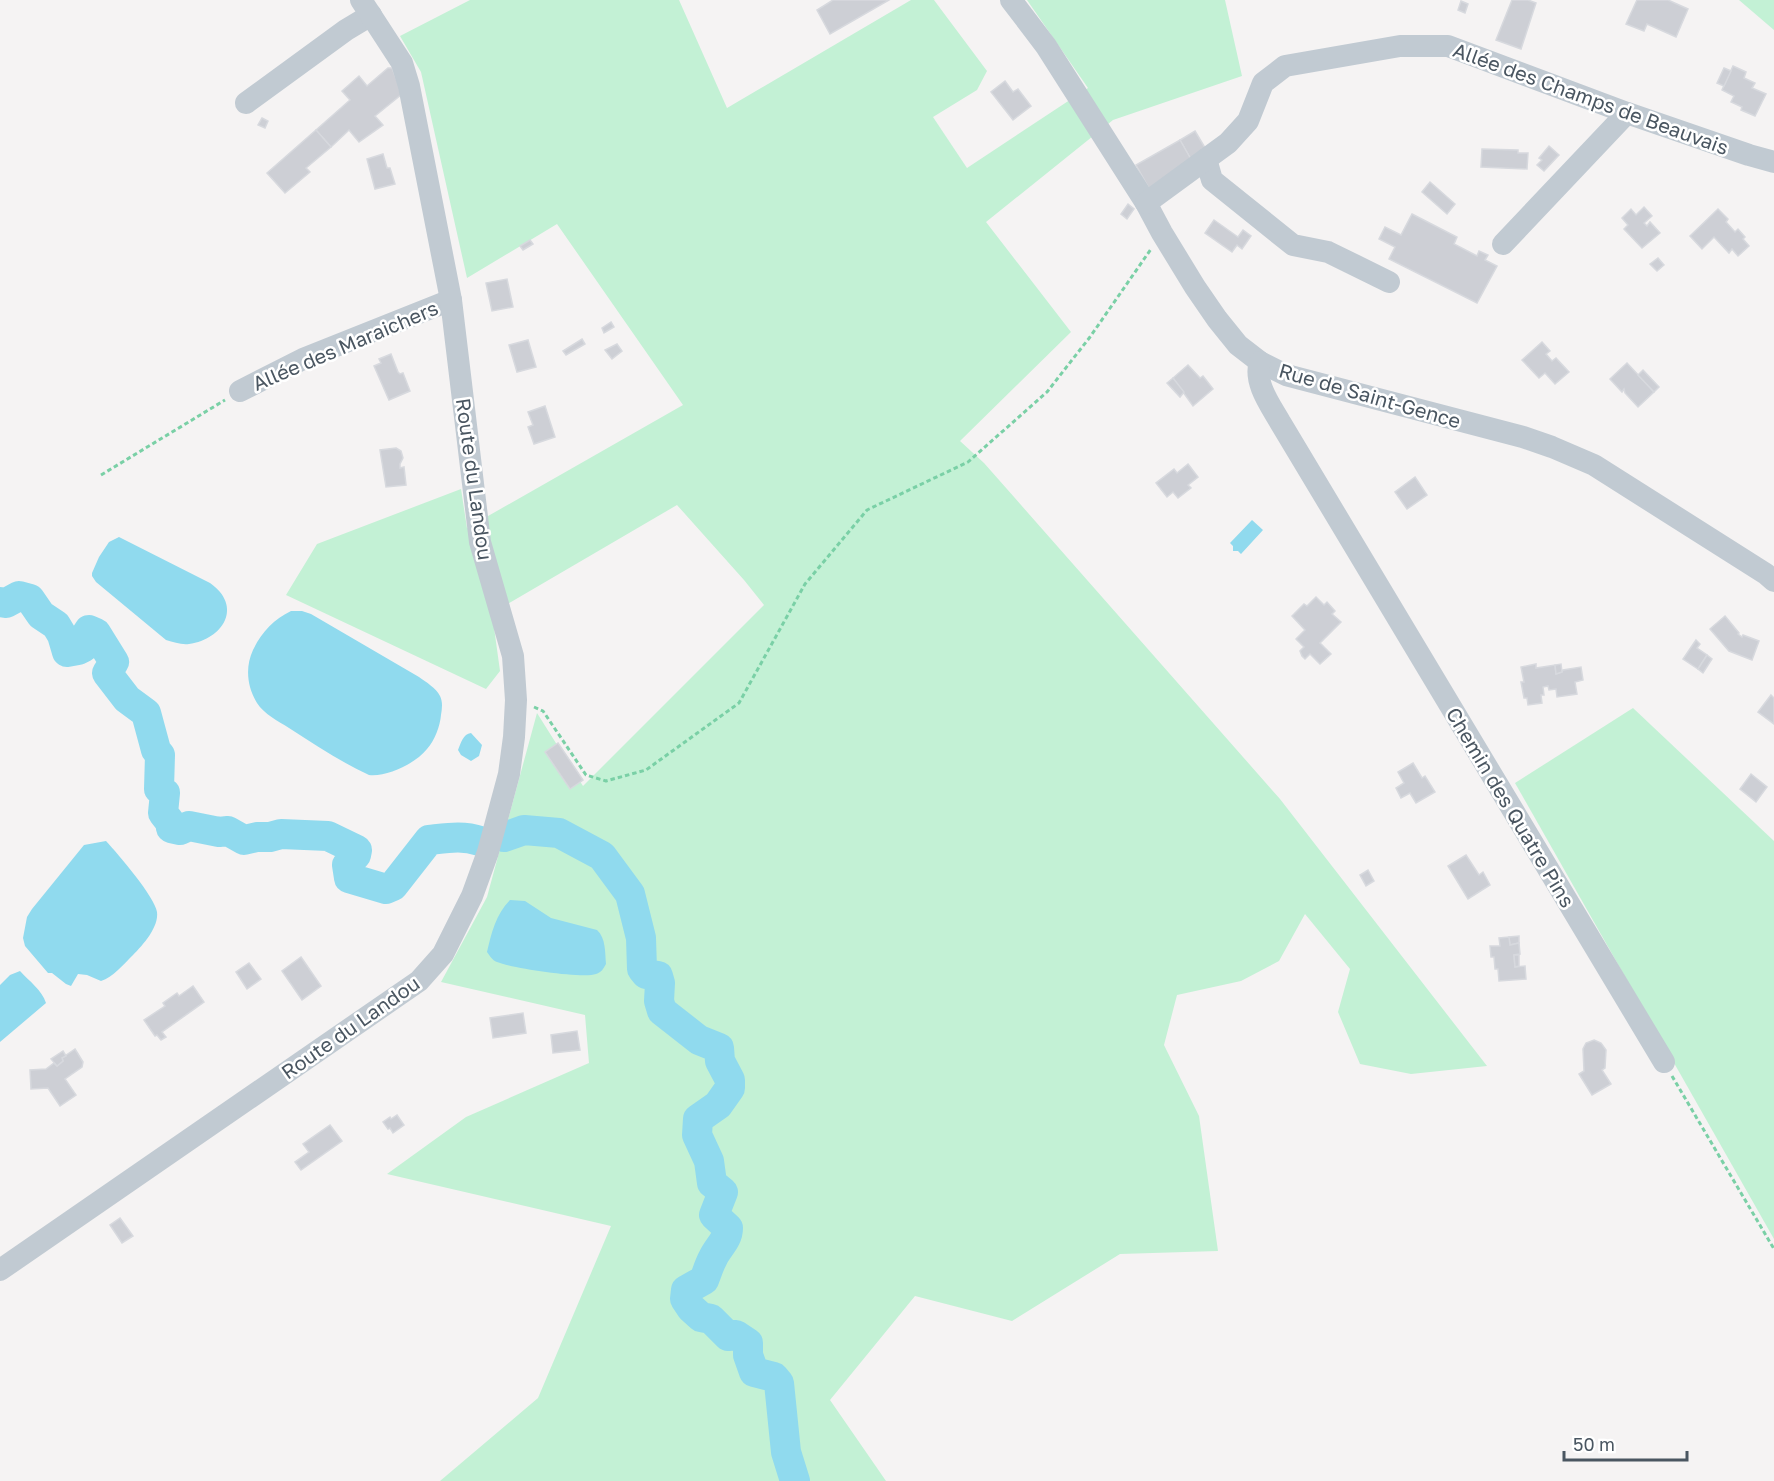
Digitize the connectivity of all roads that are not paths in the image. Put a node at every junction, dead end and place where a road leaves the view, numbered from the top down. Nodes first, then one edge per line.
1 (1011, 0) edge
2 (366, 8) edge
3 (246, 103) dead end
4 (1627, 113) junction
5 (1206, 159) junction
6 (1774, 162) edge
7 (1146, 203) junction
8 (1503, 243) dead end
9 (1389, 282) dead end
10 (451, 300) junction
11 (1260, 362) junction
12 (240, 391) road end
13 (1774, 581) edge
14 (1664, 1062) road end
15 (0, 1270) edge

1 - 7 street, Rue de Saint-Gence
2 - 3 street
2 - 10 street, Route du Landou
4 - 5 street, Allée des Champs de Beauvais
4 - 6 street, Allée des Champs de Beauvais
4 - 8 street
5 - 7 street, Allée des Champs de Beauvais
5 - 9 street
7 - 11 street, Rue de Saint-Gence
10 - 12 street, Allée des Maraichers
10 - 15 street, Route du Landou
11 - 13 street, Rue de Saint-Gence
11 - 14 street, Chemin des Quatre Pins

